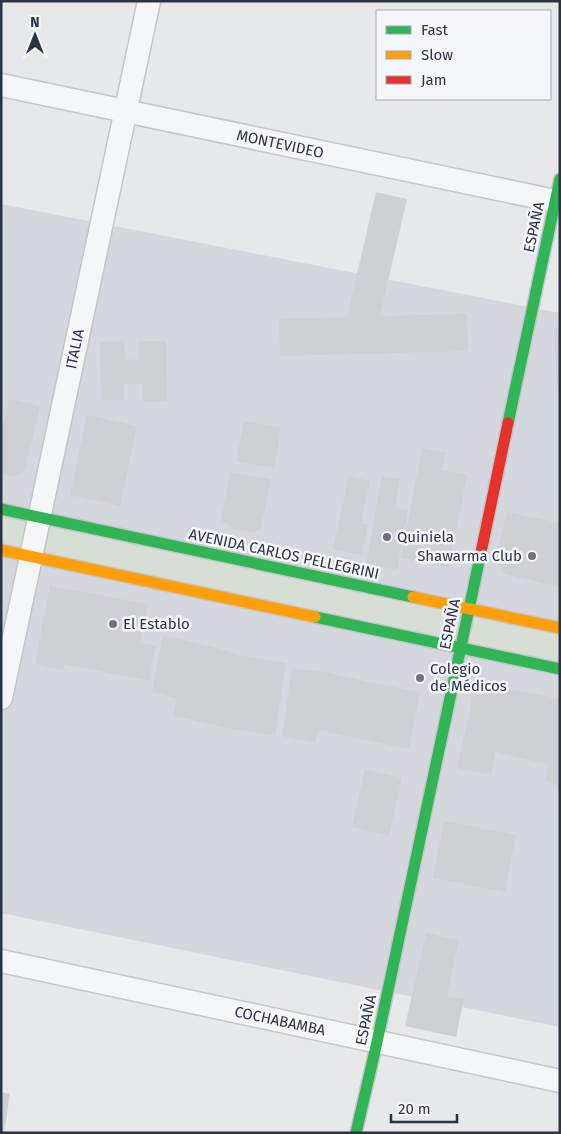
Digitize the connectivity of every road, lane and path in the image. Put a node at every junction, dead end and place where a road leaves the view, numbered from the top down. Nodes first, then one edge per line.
1 (149, 1) edge
2 (1, 85) edge
3 (126, 111) junction
4 (560, 179) edge
5 (557, 202) edge
6 (1, 509) edge
7 (40, 517) junction
8 (1, 550) edge
9 (31, 556) junction
10 (468, 608) junction
11 (560, 628) edge
12 (460, 648) junction
13 (560, 669) edge
14 (1, 698) edge
15 (1, 960) edge
16 (377, 1042) junction
17 (560, 1081) edge
18 (356, 1133) edge

1 - 3 street, ITALIA
2 - 3 street, MONTEVIDEO
3 - 5 street, MONTEVIDEO
3 - 7 street, ITALIA
4 - 5 main road, ESPAÑA
5 - 10 main road, ESPAÑA
6 - 7 main road, AVENIDA CARLOS PELLEGRINI
7 - 9 street, ITALIA
7 - 10 main road, AVENIDA CARLOS PELLEGRINI
8 - 9 main road
9 - 12 main road
9 - 14 street, ITALIA
10 - 11 main road, AVENIDA CARLOS PELLEGRINI
10 - 12 main road, ESPAÑA
12 - 13 main road
12 - 16 main road, ESPAÑA
15 - 16 street, COCHABAMBA
16 - 17 street, COCHABAMBA
16 - 18 main road, ESPAÑA

